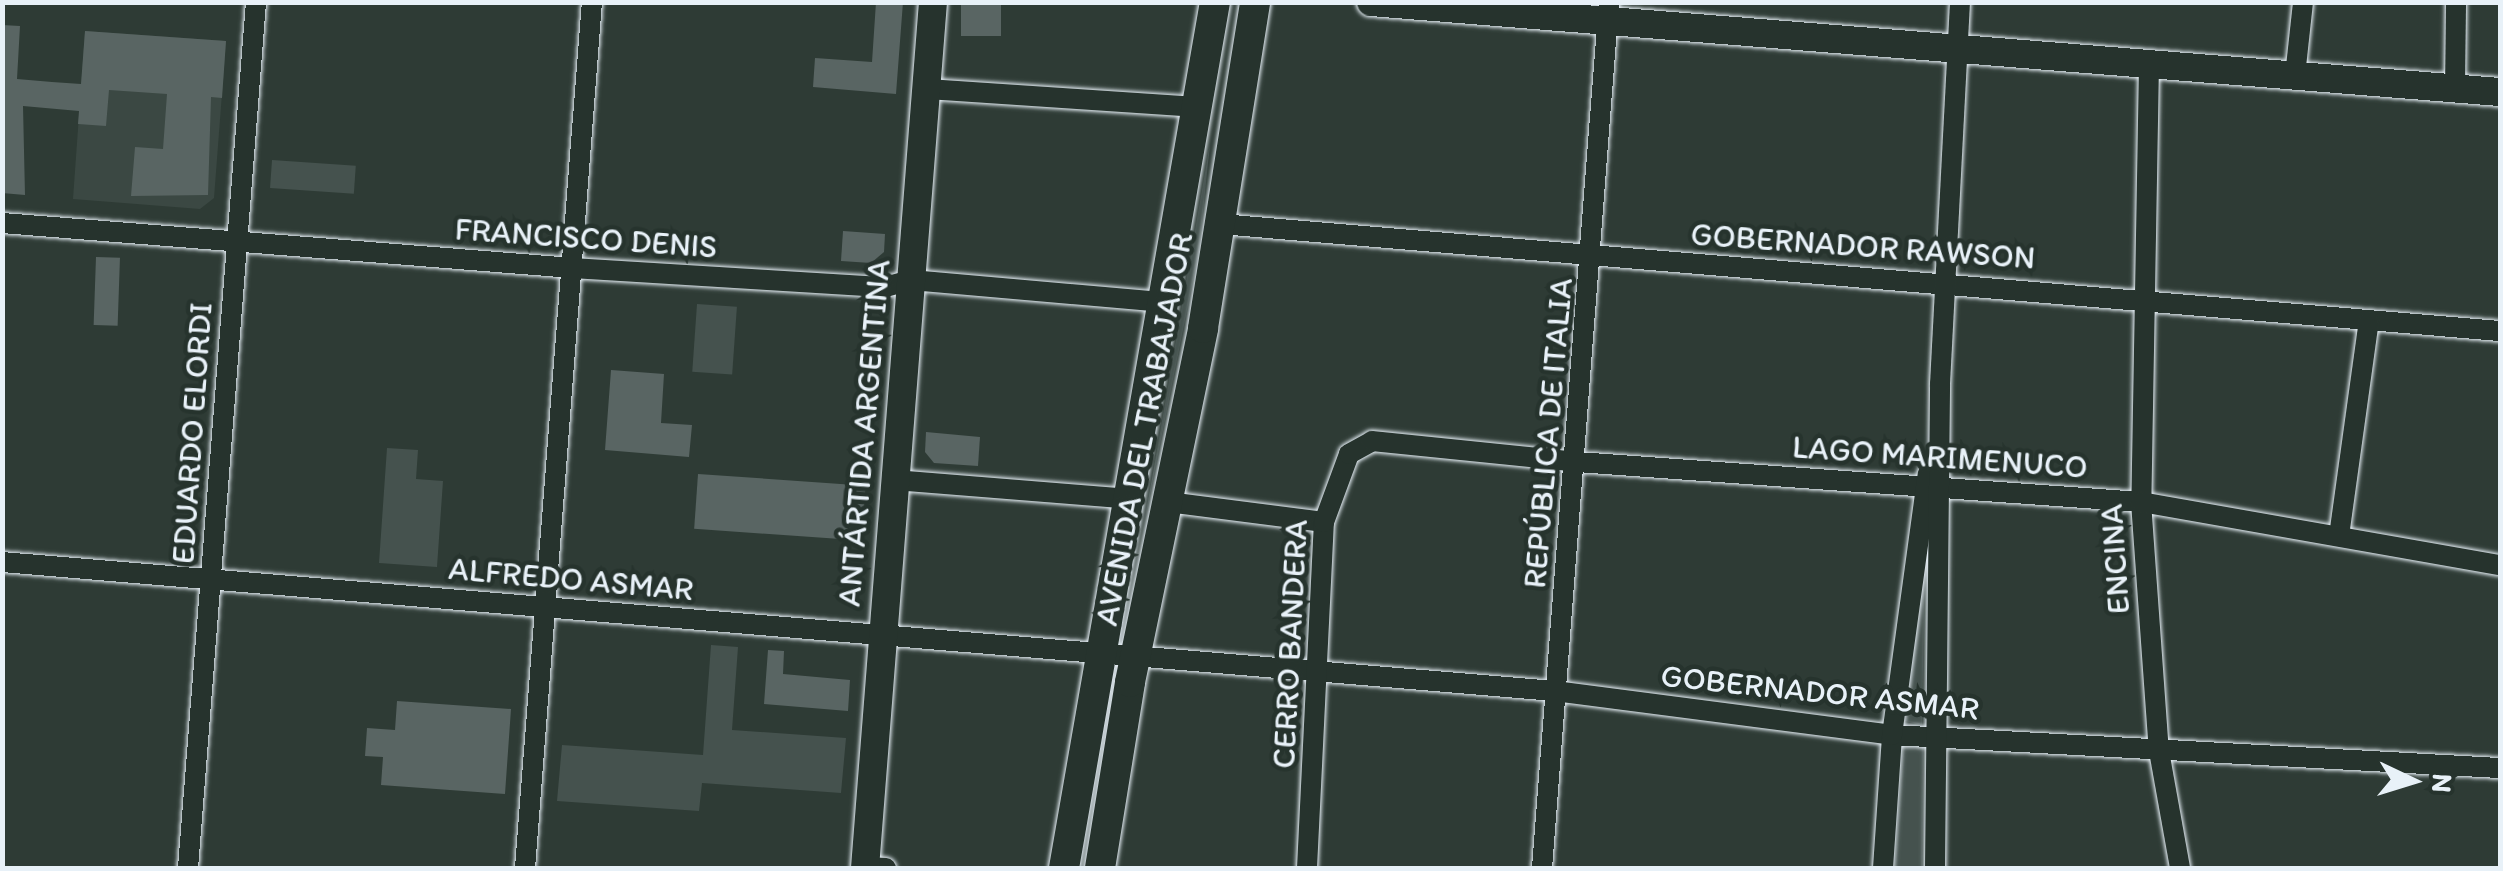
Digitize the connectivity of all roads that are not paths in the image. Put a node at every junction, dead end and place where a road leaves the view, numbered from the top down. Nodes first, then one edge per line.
1 (256, 2) edge
2 (592, 2) edge
3 (933, 2) edge
4 (1215, 2) edge
5 (1255, 2) edge
6 (1371, 2) edge
7 (1960, 2) edge
8 (2303, 2) edge
9 (2456, 2) edge
10 (1387, 3) edge
11 (1609, 12) edge
12 (1957, 49) junction
13 (2150, 64) junction
14 (2295, 76) junction
15 (926, 88) junction
16 (2455, 88) junction
17 (2500, 92) edge
18 (1198, 107) junction
19 (2, 223) edge
20 (1220, 224) junction
21 (237, 242) junction
22 (1594, 256) junction
23 (572, 268) junction
24 (912, 280) junction
25 (1944, 282) junction
26 (2144, 297) junction
27 (1164, 302) junction
28 (2369, 321) junction
29 (2500, 331) edge
30 (1372, 440) joint
31 (1577, 462) junction
32 (895, 480) junction
33 (1932, 487) junction
34 (1129, 499) junction
35 (1168, 502) junction
36 (2141, 502) junction
37 (1324, 522) junction
38 (2339, 536) junction
39 (2, 562) edge
40 (2500, 565) edge
41 (210, 580) junction
42 (545, 607) junction
43 (883, 636) junction
44 (1102, 654) junction
45 (1135, 657) junction
46 (1317, 671) junction
47 (1555, 690) junction
48 (1892, 735) junction
49 (1934, 738) junction
50 (2159, 751) junction
51 (2500, 768) edge
52 (188, 868) edge
53 (525, 868) edge
54 (872, 868) edge
55 (1064, 868) edge
56 (1100, 868) edge
57 (1307, 868) edge
58 (1542, 868) edge
59 (1883, 868) edge
60 (1934, 868) edge
61 (2180, 868) edge

1 - 21 street, EDUARDO ELORDI
2 - 23 street
3 - 15 main road, ANTÁRTIDA ARGENTINA
4 - 18 main road, AVENIDA DEL TRABAJADOR
5 - 20 main road, AVENIDA DEL TRABAJADOR
6 - 10 main road
7 - 12 street
8 - 14 street
9 - 16 street
10 - 11 main road
11 - 12 main road
11 - 22 street, REPÚBLICA DE ITALIA
12 - 13 main road
12 - 25 street
13 - 14 main road
13 - 26 street, ENCINA
14 - 16 main road
15 - 18 street
15 - 24 main road, ANTÁRTIDA ARGENTINA
16 - 17 main road
18 - 27 main road, AVENIDA DEL TRABAJADOR
19 - 21 street, FRANCISCO DENIS
20 - 22 street, GOBERNADOR RAWSON
20 - 35 main road, AVENIDA DEL TRABAJADOR
21 - 23 street, FRANCISCO DENIS
21 - 41 street, EDUARDO ELORDI
22 - 25 street, GOBERNADOR RAWSON
22 - 31 street, REPÚBLICA DE ITALIA
23 - 24 street, FRANCISCO DENIS
23 - 42 street
24 - 27 street, FRANCISCO DENIS
24 - 32 main road, ANTÁRTIDA ARGENTINA
25 - 26 street, GOBERNADOR RAWSON
25 - 33 street
26 - 28 street, GOBERNADOR RAWSON
26 - 36 street, ENCINA
27 - 34 main road, AVENIDA DEL TRABAJADOR
28 - 29 street, GOBERNADOR RAWSON
28 - 38 street
30 - 31 street, LAGO MARIMENUCO
30 - 37 street, CERRO BANDERA
31 - 33 street, LAGO MARIMENUCO
31 - 47 street, REPÚBLICA DE ITALIA
32 - 34 street
32 - 43 main road, ANTÁRTIDA ARGENTINA
33 - 36 street, LAGO MARIMENUCO
33 - 48 street
33 - 49 street
34 - 44 main road, AVENIDA DEL TRABAJADOR
35 - 37 street
35 - 45 main road, AVENIDA DEL TRABAJADOR
36 - 38 street, LAGO MARIMENUCO
36 - 50 street, ENCINA
37 - 46 street, CERRO BANDERA
38 - 40 street, LAGO MARIMENUCO
39 - 41 street, ALFREDO ASMAR
41 - 42 street, ALFREDO ASMAR
41 - 52 street, EDUARDO ELORDI
42 - 43 street, ALFREDO ASMAR
42 - 53 street
43 - 44 street, ALFREDO ASMAR
43 - 54 main road, ANTÁRTIDA ARGENTINA
44 - 45 street, ALFREDO ASMAR
44 - 55 main road, AVENIDA DEL TRABAJADOR
45 - 46 street, GOBERNADOR ASMAR
45 - 56 main road, AVENIDA DEL TRABAJADOR
46 - 47 street, GOBERNADOR ASMAR
46 - 57 street, CERRO BANDERA
47 - 48 street, GOBERNADOR ASMAR
47 - 58 street, REPÚBLICA DE ITALIA
48 - 49 street, GOBERNADOR ASMAR
48 - 59 street
49 - 50 street, GOBERNADOR ASMAR
49 - 60 street
50 - 51 street, GOBERNADOR ASMAR
50 - 61 street, ENCINA

